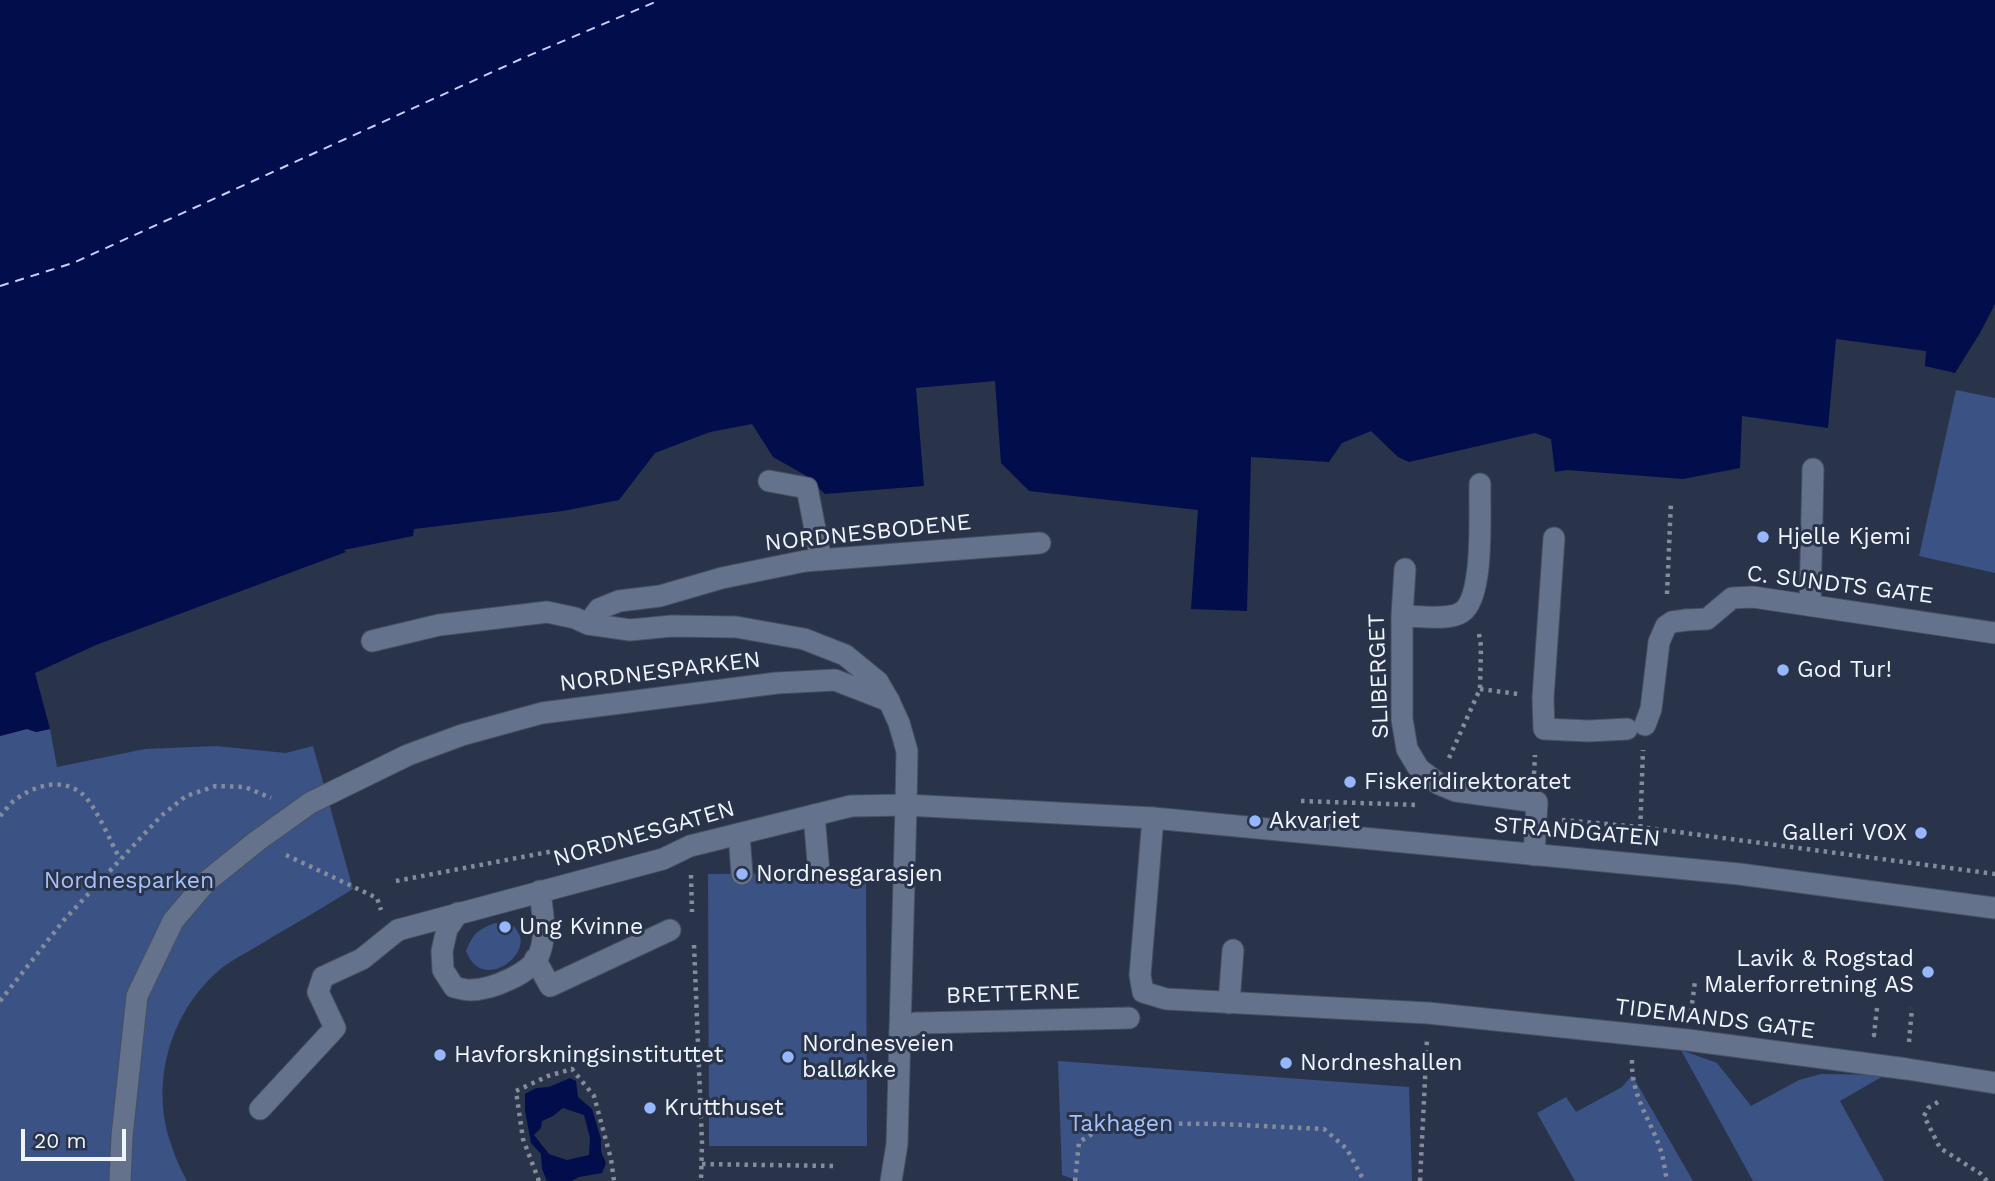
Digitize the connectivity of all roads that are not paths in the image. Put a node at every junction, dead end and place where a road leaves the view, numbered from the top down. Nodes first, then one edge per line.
1 (1813, 469) dead end
2 (769, 481) dead end
3 (1480, 484) dead end
4 (1553, 538) dead end
5 (1040, 543) dead end
6 (821, 560) junction
7 (1405, 569) dead end
8 (1810, 605) junction
9 (1402, 616) junction
10 (588, 624) junction
11 (1995, 633) edge
12 (372, 641) dead end
13 (889, 701) junction
14 (906, 805) junction
15 (814, 815) junction
16 (1153, 818) junction
17 (739, 834) junction
18 (1534, 855) junction
19 (819, 873) dead end
20 (742, 874) dead end
21 (540, 891) junction
22 (1995, 908) edge
23 (458, 913) junction
24 (670, 930) dead end
25 (1233, 950) dead end
26 (535, 959) junction
27 (1229, 1003) junction
28 (1129, 1018) dead end
29 (900, 1032) junction
30 (1995, 1083) edge
31 (260, 1110) dead end
32 (120, 1181) edge
33 (891, 1181) edge

1 - 8 street
2 - 6 street
3 - 9 street
4 - 8 street, C. SUNDTS GATE
5 - 6 street, NORDNESBODENE
6 - 10 street, NORDNESBODENE
7 - 9 street, SLIBERGET
8 - 11 street, C. SUNDTS GATE
9 - 18 street, SLIBERGET
10 - 12 street
10 - 13 street
13 - 14 street
13 - 32 street, NORDNESPARKEN
14 - 15 street, NORDNESGATEN
14 - 16 street, NORDNESGATEN
14 - 29 street
15 - 17 street, NORDNESGATEN
15 - 19 street
16 - 18 street, STRANDGATEN
16 - 27 street, TIDEMANDS GATE
17 - 20 street
17 - 21 street, NORDNESGATEN
18 - 22 street, STRANDGATEN
21 - 23 street, NORDNESGATEN
21 - 26 street
23 - 26 street
23 - 31 street, NORDNESGATEN
24 - 26 street
25 - 27 street
27 - 30 street, TIDEMANDS GATE
28 - 29 street, BRETTERNE
29 - 33 street

